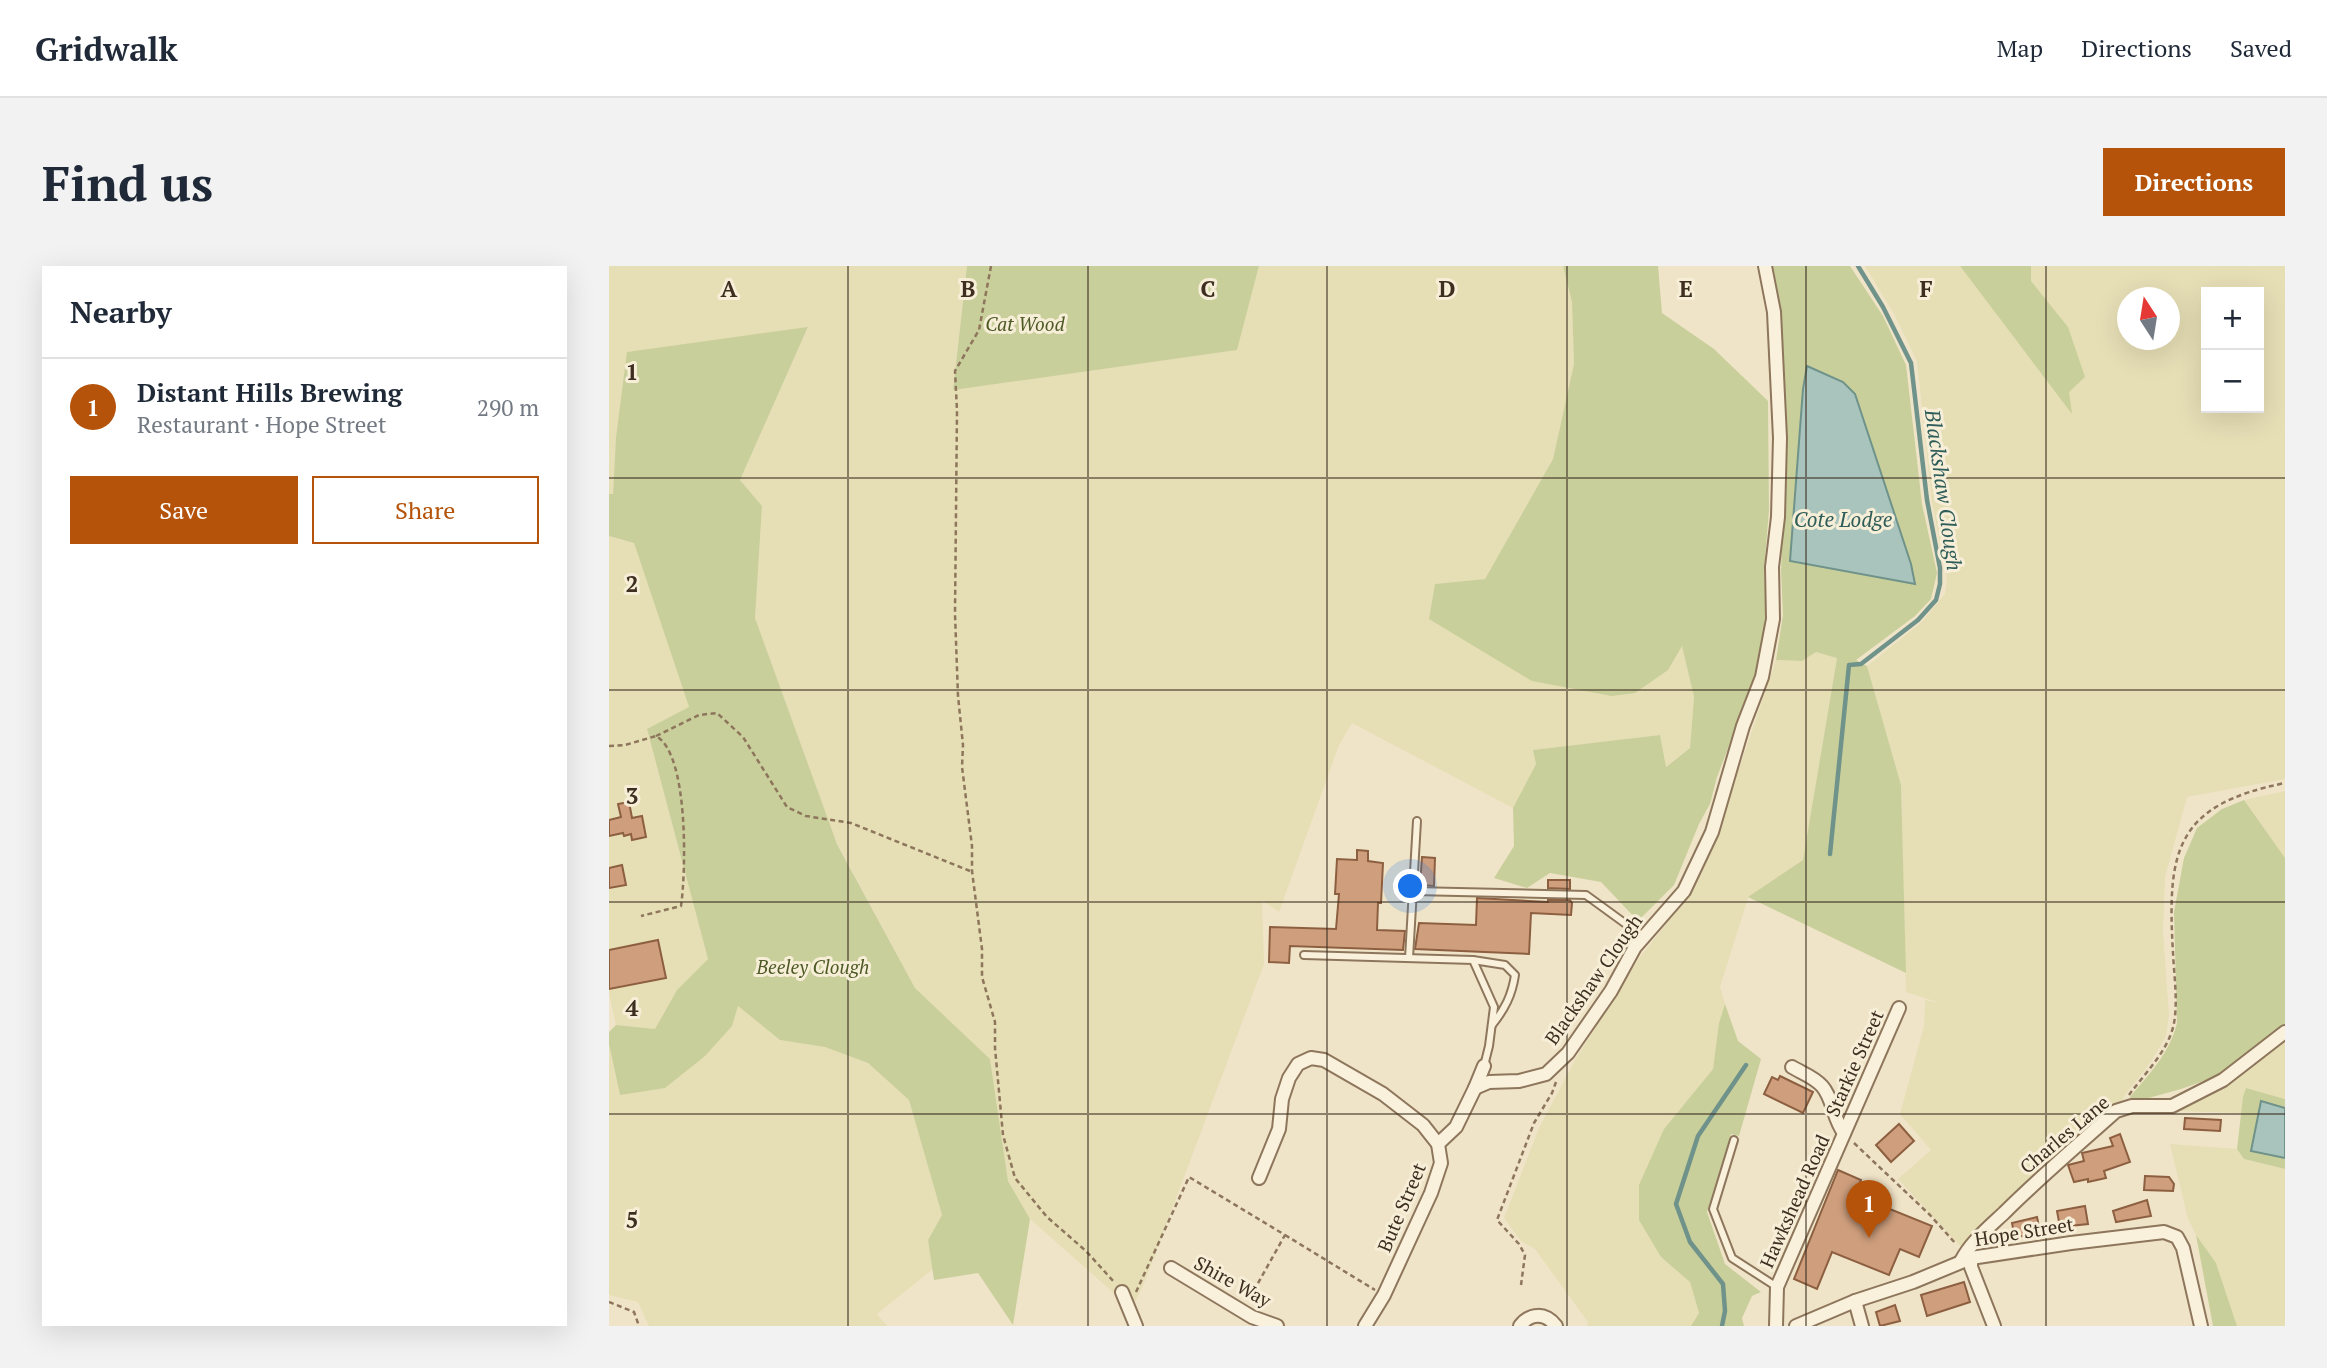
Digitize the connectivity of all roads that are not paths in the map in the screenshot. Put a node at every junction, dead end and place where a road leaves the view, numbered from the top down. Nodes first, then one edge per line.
1 (1765, 266) edge
2 (1417, 821) dead end
3 (1413, 891) junction
4 (1630, 927) dead end
5 (1304, 955) dead end
6 (1409, 958) junction
7 (1473, 960) junction
8 (1899, 1008) dead end
9 (1492, 1025) junction
10 (2285, 1032) edge
11 (1484, 1066) joint
12 (1792, 1067) dead end
13 (1475, 1088) junction
14 (1844, 1133) junction
15 (1734, 1140) dead end
16 (1438, 1144) junction
17 (1259, 1178) dead end
18 (1966, 1258) junction
19 (1171, 1268) dead end
20 (1777, 1287) junction
21 (1122, 1292) road end
22 (1855, 1301) junction
23 (1136, 1326) edge
24 (1277, 1326) edge
25 (1365, 1326) edge
26 (1520, 1326) edge
27 (1556, 1326) edge
28 (1776, 1326) edge
29 (1796, 1326) edge
30 (1862, 1326) edge
31 (1994, 1326) edge
32 (2200, 1326) edge

1 - 13 street, Blackshaw Clough
2 - 3 lane
3 - 4 lane
3 - 6 lane
5 - 6 lane
6 - 7 lane
7 - 9 lane
7 - 9 lane
8 - 14 street, Starkie Street
9 - 11 lane
10 - 18 street, Charles Lane
11 - 13 street, Bute Street
12 - 14 street
13 - 16 street, Bute Street
14 - 20 street, Hawkshead Road
15 - 20 lane
16 - 17 street
16 - 25 street, Bute Street
18 - 22 street, Hope Street
18 - 31 street
18 - 32 street, Hope Street
19 - 24 street, Shire Way
20 - 28 street, Hawkshead Road
21 - 23 street
22 - 29 street, Hope Street
22 - 30 street
26 - 27 street

